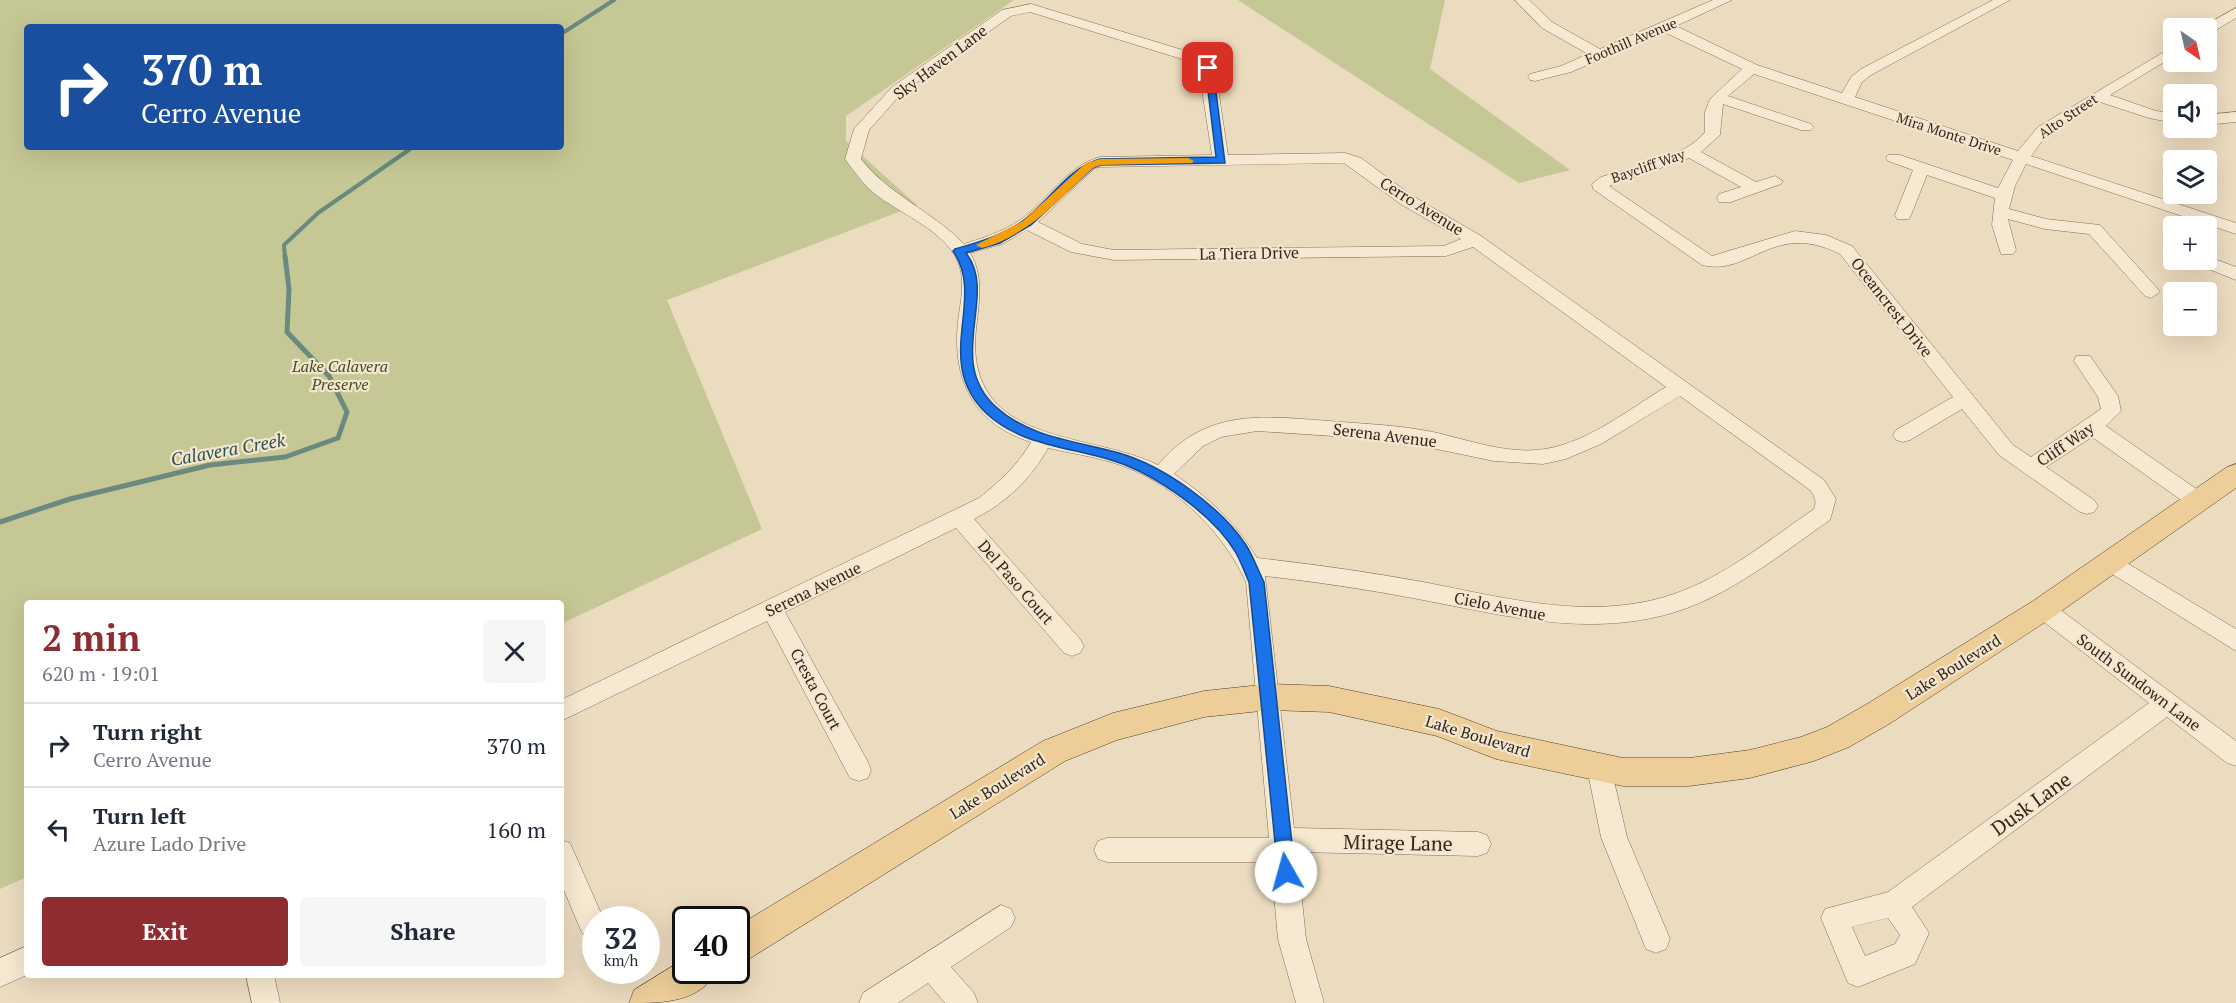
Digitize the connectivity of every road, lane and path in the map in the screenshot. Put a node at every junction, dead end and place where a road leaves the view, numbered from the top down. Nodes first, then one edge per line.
1 (1522, 0) edge
2 (1725, 0) edge
3 (2003, 0) edge
4 (2236, 12) edge
5 (2217, 23) edge
6 (1666, 27) junction
7 (1599, 54) junction
8 (2163, 57) edge
9 (1752, 68) junction
10 (1534, 77) dead end
11 (2097, 96) junction
12 (1719, 98) junction
13 (1846, 100) junction
14 (2163, 116) edge
15 (2236, 117) edge
16 (2217, 119) edge
17 (1808, 128) dead end
18 (1690, 152) junction
19 (1894, 158) dead end
20 (2023, 158) junction
21 (1221, 160) junction
22 (1921, 168) junction
23 (1775, 181) dead end
24 (1757, 189) junction
25 (1725, 198) dead end
26 (2003, 204) junction
27 (1903, 215) dead end
28 (2176, 216) edge
29 (1027, 223) junction
30 (2217, 226) edge
31 (2236, 229) edge
32 (1475, 240) junction
33 (2007, 250) dead end
34 (959, 251) junction
35 (1716, 261) joint
36 (2217, 266) edge
37 (2236, 274) edge
38 (2151, 292) dead end
39 (2083, 361) dead end
40 (1680, 387) junction
41 (1964, 399) junction
42 (2092, 427) junction
43 (1903, 435) dead end
44 (1043, 439) junction
45 (2030, 468) junction
46 (2236, 474) edge
47 (1161, 475) junction
48 (2198, 501) junction
49 (1827, 505) joint
50 (2087, 506) dead end
51 (960, 518) junction
52 (2112, 562) junction
53 (1251, 566) junction
54 (772, 609) junction
55 (2043, 609) junction
56 (2236, 641) edge
57 (1072, 646) dead end
58 (1270, 697) junction
59 (2168, 703) junction
60 (564, 710) edge
61 (2236, 754) edge
62 (1599, 768) junction
63 (859, 770) dead end
64 (1478, 844) dead end
65 (1283, 845) junction
66 (1107, 850) dead end
67 (564, 859) edge
68 (1894, 904) dead end
69 (584, 906) edge
70 (1001, 918) dead end
71 (750, 938) edge
72 (1656, 939) dead end
73 (24, 962) edge
74 (930, 965) junction
75 (0, 974) edge
76 (261, 978) edge
77 (677, 984) edge
78 (266, 1003) edge
79 (647, 1003) edge
80 (873, 1003) edge
81 (964, 1003) edge
82 (1310, 1003) edge

1 - 7 street
2 - 6 street, Foothill Avenue
3 - 13 street
4 - 5 street
6 - 7 street, Foothill Avenue
6 - 9 street, Mira Monte Drive
7 - 10 street, Foothill Avenue
8 - 11 street, Alto Street
9 - 12 street
9 - 13 street, Mira Monte Drive
11 - 14 street
11 - 20 street, Alto Street
12 - 17 street
12 - 18 street, Baycliff Way
13 - 20 street, Mira Monte Drive
15 - 16 street
18 - 24 street
18 - 35 street, Baycliff Way
19 - 22 street
20 - 26 street, Alto Street
20 - 28 street, Mira Monte Drive
21 - 29 street, Cerro Avenue
21 - 32 street, Cerro Avenue
21 - 34 street, Sky Haven Lane
22 - 26 street
22 - 27 street
23 - 24 street
24 - 25 street
26 - 33 street
26 - 38 street
29 - 32 street, La Tiera Drive
29 - 34 street, Cerro Avenue
30 - 31 street, Mira Monte Drive
32 - 40 street, Cerro Avenue
34 - 44 street, Sky Haven Lane
35 - 41 street, Oceancrest Drive
36 - 37 street
39 - 42 street, Cliff Way
40 - 47 street, Serena Avenue
40 - 49 street, Cerro Avenue
41 - 43 street
41 - 45 street, Oceancrest Drive
42 - 45 street, Cliff Way
42 - 48 street
44 - 47 street, Sky Haven Lane
44 - 51 street, Serena Avenue
45 - 50 street, Oceancrest Drive
46 - 48 main road, Lake Boulevard
47 - 53 street, Sky Haven Lane
48 - 52 main road, Lake Boulevard
49 - 53 street, Cielo Avenue
51 - 54 street, Serena Avenue
51 - 57 street, Del Paso Court
52 - 55 main road, Lake Boulevard
52 - 56 street
53 - 58 street, Sky Haven Lane
54 - 60 street, Serena Avenue
54 - 63 street, Cresta Court
55 - 59 street, South Sundown Lane
55 - 62 main road, Lake Boulevard
58 - 62 main road, Lake Boulevard
58 - 65 street, Sky Haven Lane
58 - 71 main road, Lake Boulevard
59 - 61 street, South Sundown Lane
59 - 68 street, Dusk Lane
62 - 72 street
64 - 65 street, Mirage Lane
65 - 66 street, Mirage Lane
65 - 82 street, Sky Haven Lane
67 - 69 street
70 - 74 street
73 - 75 street
74 - 80 street
74 - 81 street
76 - 78 street
77 - 79 main road

